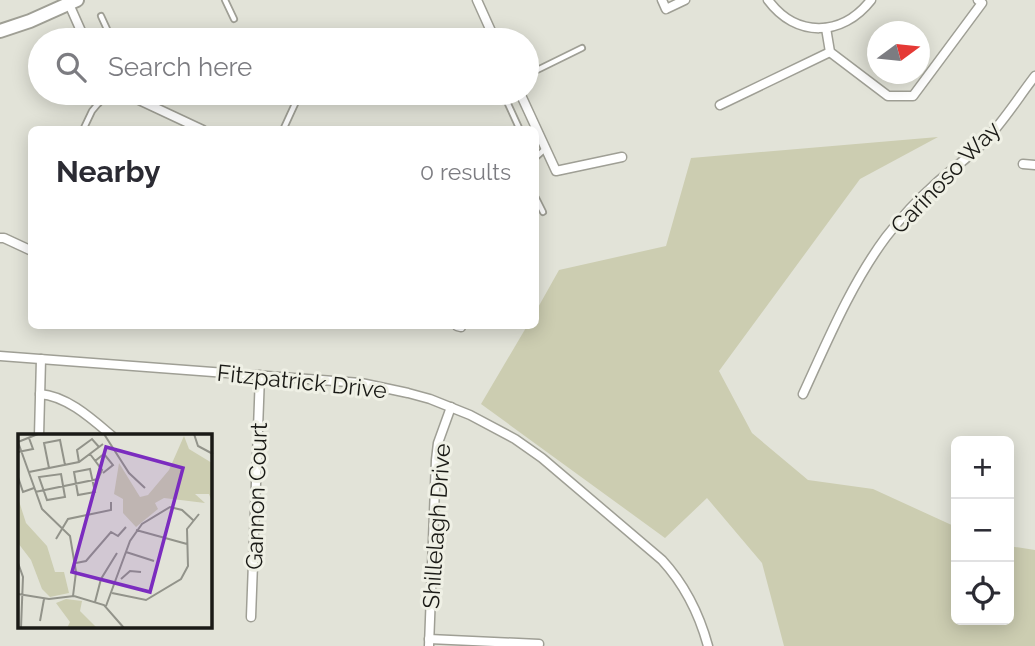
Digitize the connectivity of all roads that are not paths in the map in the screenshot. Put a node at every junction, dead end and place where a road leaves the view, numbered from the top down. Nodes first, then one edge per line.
1 (225, 0) edge
2 (477, 0) edge
3 (662, 0) edge
4 (685, 0) edge
5 (768, 0) edge
6 (870, 0) edge
7 (978, 0) edge
8 (73, 2) edge
9 (101, 16) dead end
10 (234, 19) dead end
11 (81, 28) edge
12 (106, 28) edge
13 (490, 28) edge
14 (827, 28) junction
15 (0, 31) edge
16 (582, 48) dead end
17 (830, 52) junction
18 (539, 69) edge
19 (1035, 76) edge
20 (97, 105) edge
21 (150, 105) edge
22 (294, 105) edge
23 (509, 105) edge
24 (525, 105) edge
25 (720, 105) dead end
26 (85, 126) edge
27 (194, 126) edge
28 (285, 126) edge
29 (518, 126) edge
30 (535, 126) edge
31 (539, 135) edge
32 (545, 148) junction
33 (539, 154) edge
34 (622, 157) dead end
35 (1023, 164) dead end
36 (1035, 165) edge
37 (539, 204) edge
38 (543, 212) dead end
39 (0, 238) edge
40 (28, 249) edge
41 (0, 356) edge
42 (41, 359) junction
43 (260, 375) junction
44 (40, 394) junction
45 (803, 394) dead end
46 (451, 407) junction
47 (39, 434) edge
48 (109, 434) edge
49 (251, 617) dead end
50 (429, 642) edge
51 (540, 644) dead end
52 (708, 646) edge

1 - 10 lane
2 - 13 street
3 - 4 street
5 - 14 street
6 - 14 street
7 - 17 street
8 - 11 street
8 - 15 street
9 - 12 lane
14 - 17 street
16 - 18 lane
17 - 25 street
19 - 45 street, Carinoso Way
20 - 26 lane
21 - 27 street
22 - 28 lane
23 - 29 lane
24 - 30 street
31 - 32 street
32 - 33 lane
32 - 34 street
35 - 36 street
37 - 38 lane
39 - 40 street
41 - 42 street, Fitzpatrick Drive
42 - 43 street, Fitzpatrick Drive
42 - 44 street
43 - 46 street, Fitzpatrick Drive
43 - 49 street, Gannon Court
44 - 47 street
44 - 48 street
46 - 50 street, Shillelagh Drive
46 - 52 street, Fitzpatrick Drive
50 - 51 street

